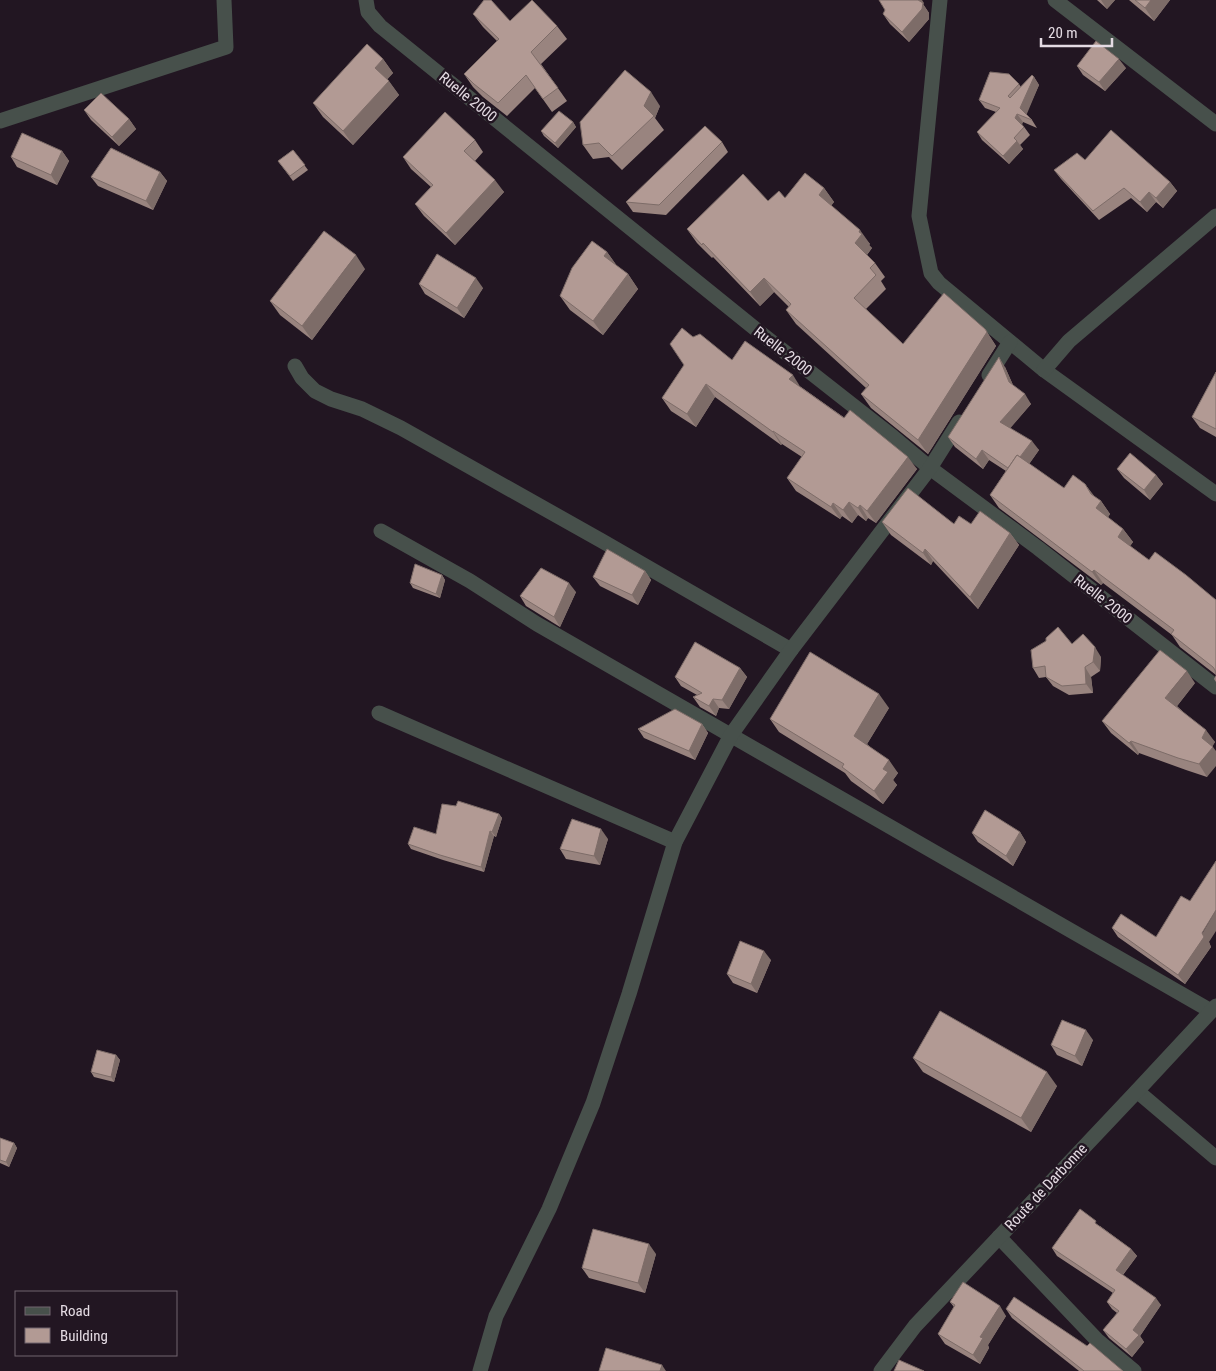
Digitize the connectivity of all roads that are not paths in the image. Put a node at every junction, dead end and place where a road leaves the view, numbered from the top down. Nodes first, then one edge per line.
1 (224, 0) edge
2 (366, 0) edge
3 (940, 0) edge
4 (1055, 0) edge
5 (0, 121) edge
6 (1216, 124) edge
7 (1216, 216) edge
8 (1010, 342) junction
9 (296, 366) dead end
10 (1044, 370) junction
11 (983, 384) edge
12 (967, 409) edge
13 (930, 468) junction
14 (1216, 494) edge
15 (381, 531) dead end
16 (791, 650) junction
17 (1216, 687) edge
18 (379, 713) dead end
19 (731, 735) junction
20 (675, 842) junction
21 (1214, 1008) edge
22 (1137, 1091) junction
23 (1216, 1158) edge
24 (999, 1237) junction
25 (480, 1371) edge
26 (881, 1371) edge
27 (1134, 1371) edge

1 - 5 street
2 - 13 street, Ruelle 2000
3 - 8 street
4 - 6 street
7 - 10 street
8 - 10 street
8 - 11 street
9 - 16 street
10 - 14 street
12 - 13 street
13 - 16 street
13 - 17 street, Ruelle 2000
15 - 19 street
16 - 19 street
18 - 20 street
19 - 20 street
19 - 21 street
20 - 25 street
21 - 22 street, Route de Darbonne
22 - 23 street
22 - 24 street, Route de Darbonne
24 - 26 street, Route de Darbonne
24 - 27 street

